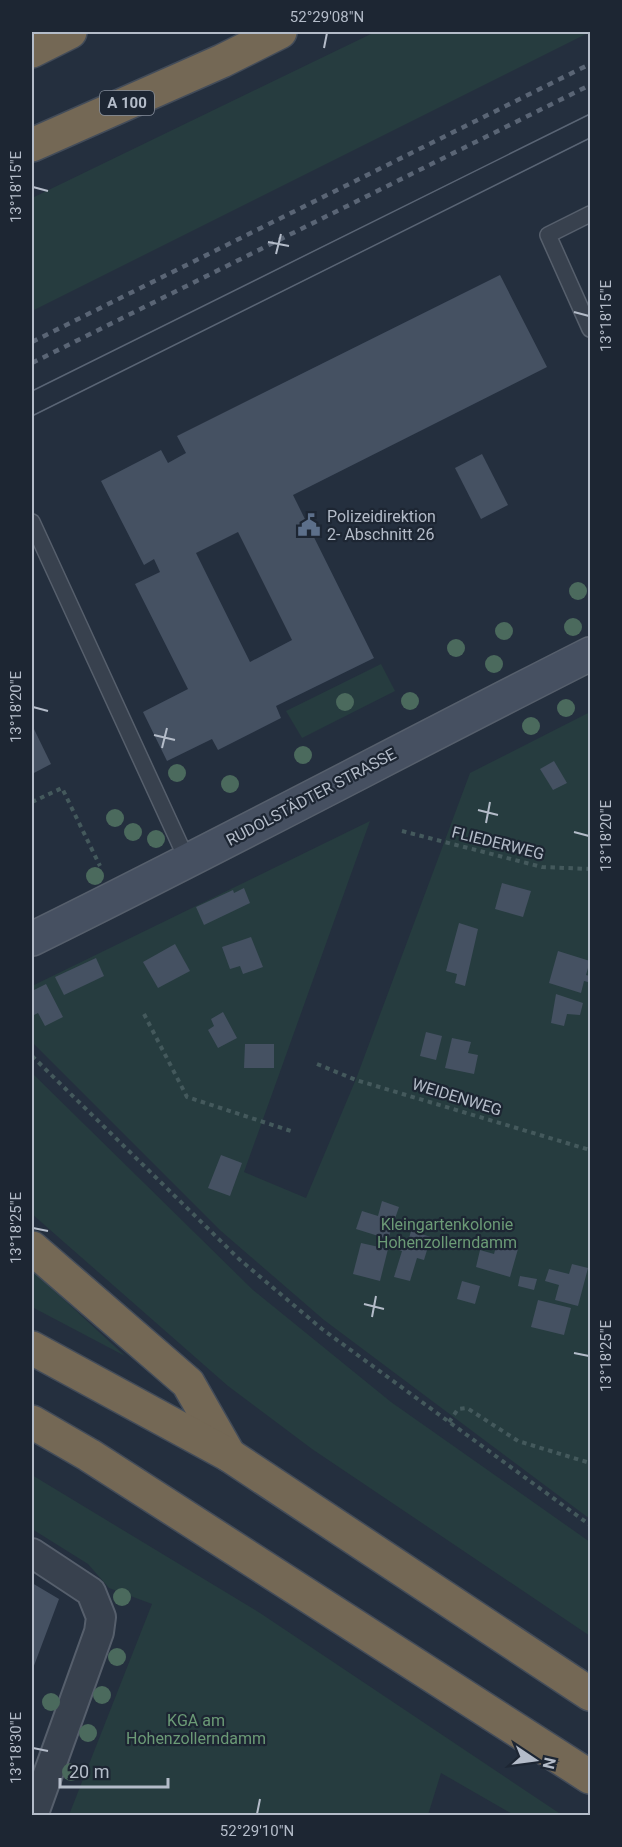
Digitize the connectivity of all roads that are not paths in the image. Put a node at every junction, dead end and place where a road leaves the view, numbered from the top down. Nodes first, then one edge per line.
1 (70, 32) edge
2 (280, 32) edge
3 (32, 51) edge
4 (32, 145) edge
5 (591, 214) edge
6 (591, 329) edge
7 (32, 522) edge
8 (591, 654) edge
9 (188, 862) junction
10 (32, 939) edge
11 (32, 1248) edge
12 (32, 1348) edge
13 (32, 1422) edge
14 (229, 1455) junction
15 (32, 1553) edge
16 (591, 1694) edge
17 (591, 1777) edge
18 (33, 1815) edge

1 - 3 highway
2 - 4 highway, A 100
5 - 6 lane
7 - 9 lane
8 - 9 street, RUDOLSTÄDTER STRASSE
9 - 10 street, RUDOLSTÄDTER STRASSE
11 - 14 highway
12 - 14 highway
13 - 17 highway
14 - 16 highway
15 - 18 street

